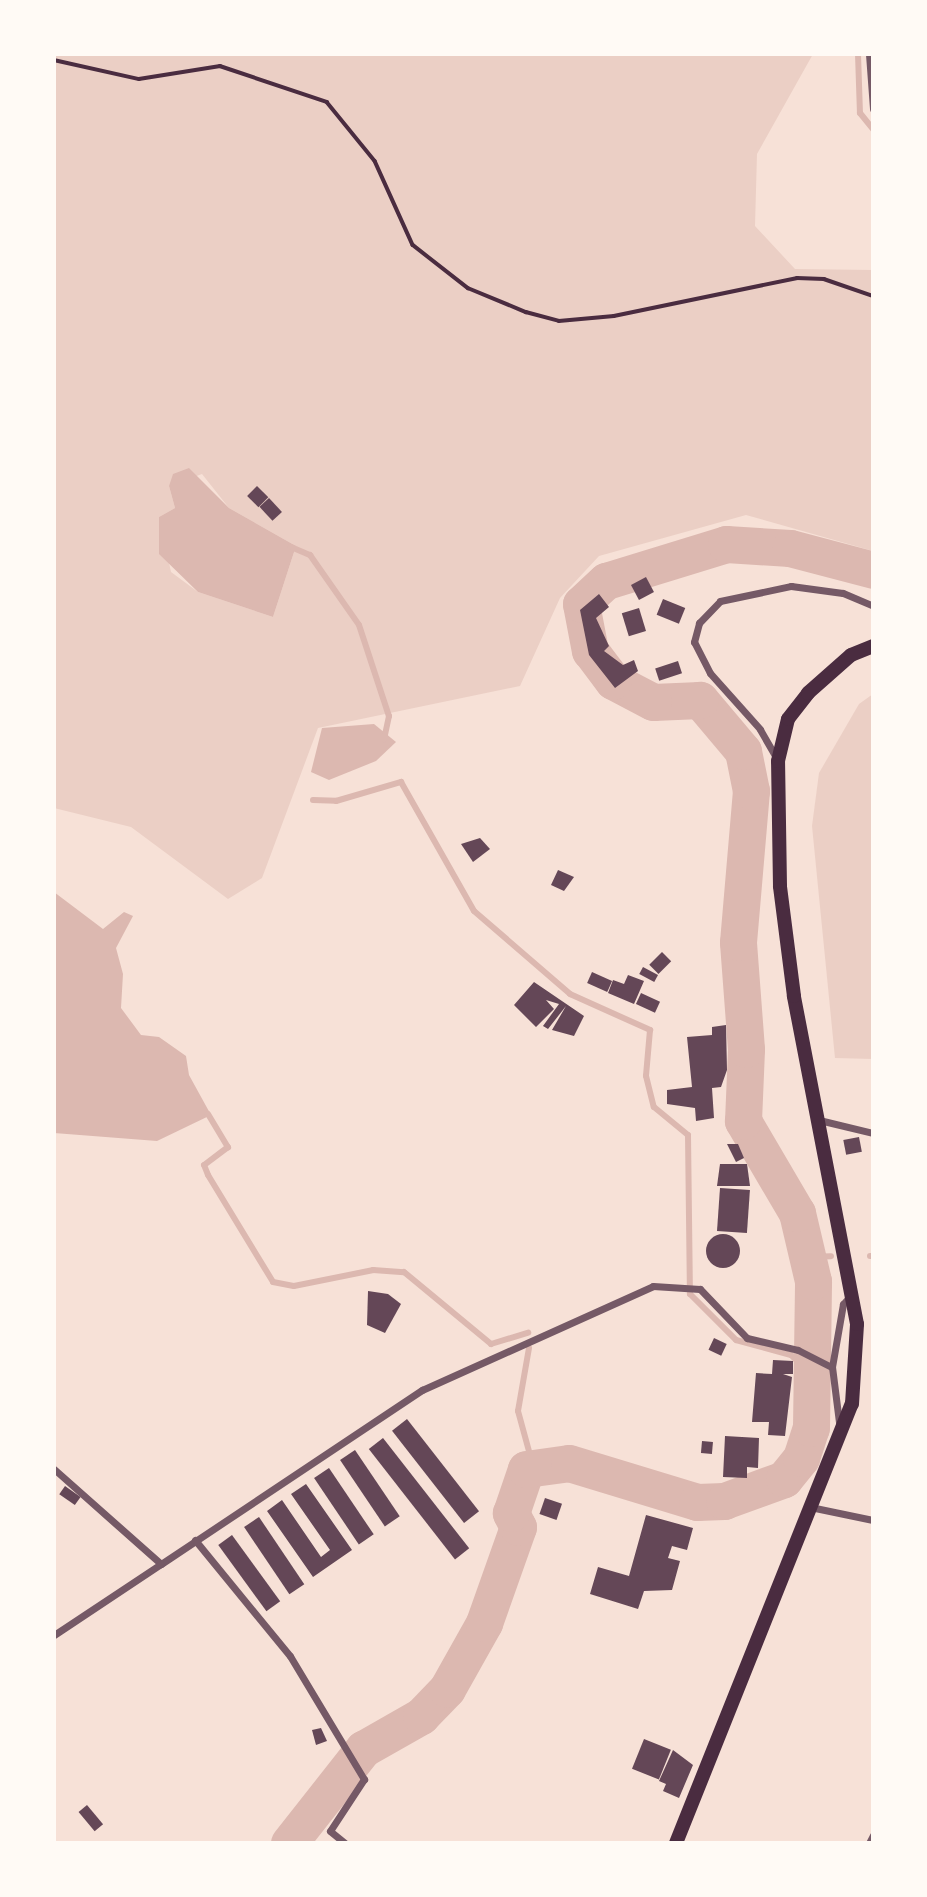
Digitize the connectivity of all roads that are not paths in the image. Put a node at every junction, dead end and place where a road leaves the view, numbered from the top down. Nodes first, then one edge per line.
1 (869, 54) edge
2 (873, 109) edge
3 (873, 606) edge
4 (873, 646) edge
5 (778, 761) junction
6 (819, 1121) junction
7 (873, 1133) edge
8 (853, 1294) junction
9 (832, 1367) junction
10 (844, 1435) junction
11 (54, 1469) edge
12 (815, 1508) junction
13 (873, 1520) edge
14 (195, 1540) junction
15 (161, 1564) junction
16 (54, 1635) edge
17 (873, 1835) edge
18 (345, 1843) edge
19 (676, 1843) edge
20 (869, 1843) edge

1 - 2 street
3 - 5 street
4 - 5 main road
5 - 6 main road
6 - 7 street
6 - 8 main road
8 - 9 street
8 - 10 main road
9 - 10 street
9 - 14 street
10 - 12 main road
11 - 15 street
12 - 13 street
12 - 19 main road
14 - 15 street
14 - 18 street
15 - 16 street
17 - 20 street

